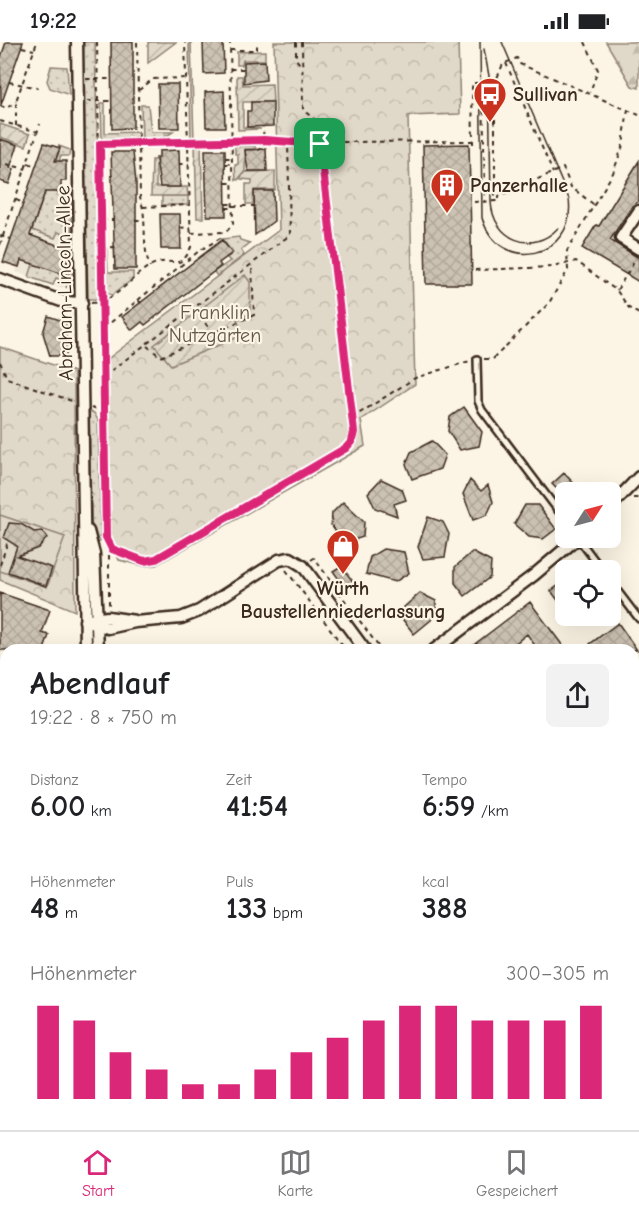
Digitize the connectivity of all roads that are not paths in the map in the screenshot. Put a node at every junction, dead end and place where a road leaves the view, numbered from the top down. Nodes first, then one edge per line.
1 (77, 42) edge
2 (639, 211) edge
3 (639, 249) edge
4 (0, 279) edge
5 (82, 303) junction
6 (477, 359) road end
7 (639, 477) edge
8 (621, 496) edge
9 (555, 506) edge
10 (565, 548) edge
11 (621, 595) edge
12 (639, 619) edge
13 (92, 621) junction
14 (135, 622) junction
15 (87, 644) edge
16 (97, 644) edge
17 (360, 644) edge
18 (442, 644) edge

1 - 5 street, Abraham-Lincoln-Allee
2 - 3 street
4 - 5 street
5 - 13 street, Abraham-Lincoln-Allee
6 - 9 lane
7 - 8 street
10 - 18 street
11 - 12 lane
13 - 14 street
13 - 14 street
13 - 15 street, Abraham-Lincoln-Allee
13 - 16 street, Abraham-Lincoln-Allee
14 - 17 street

